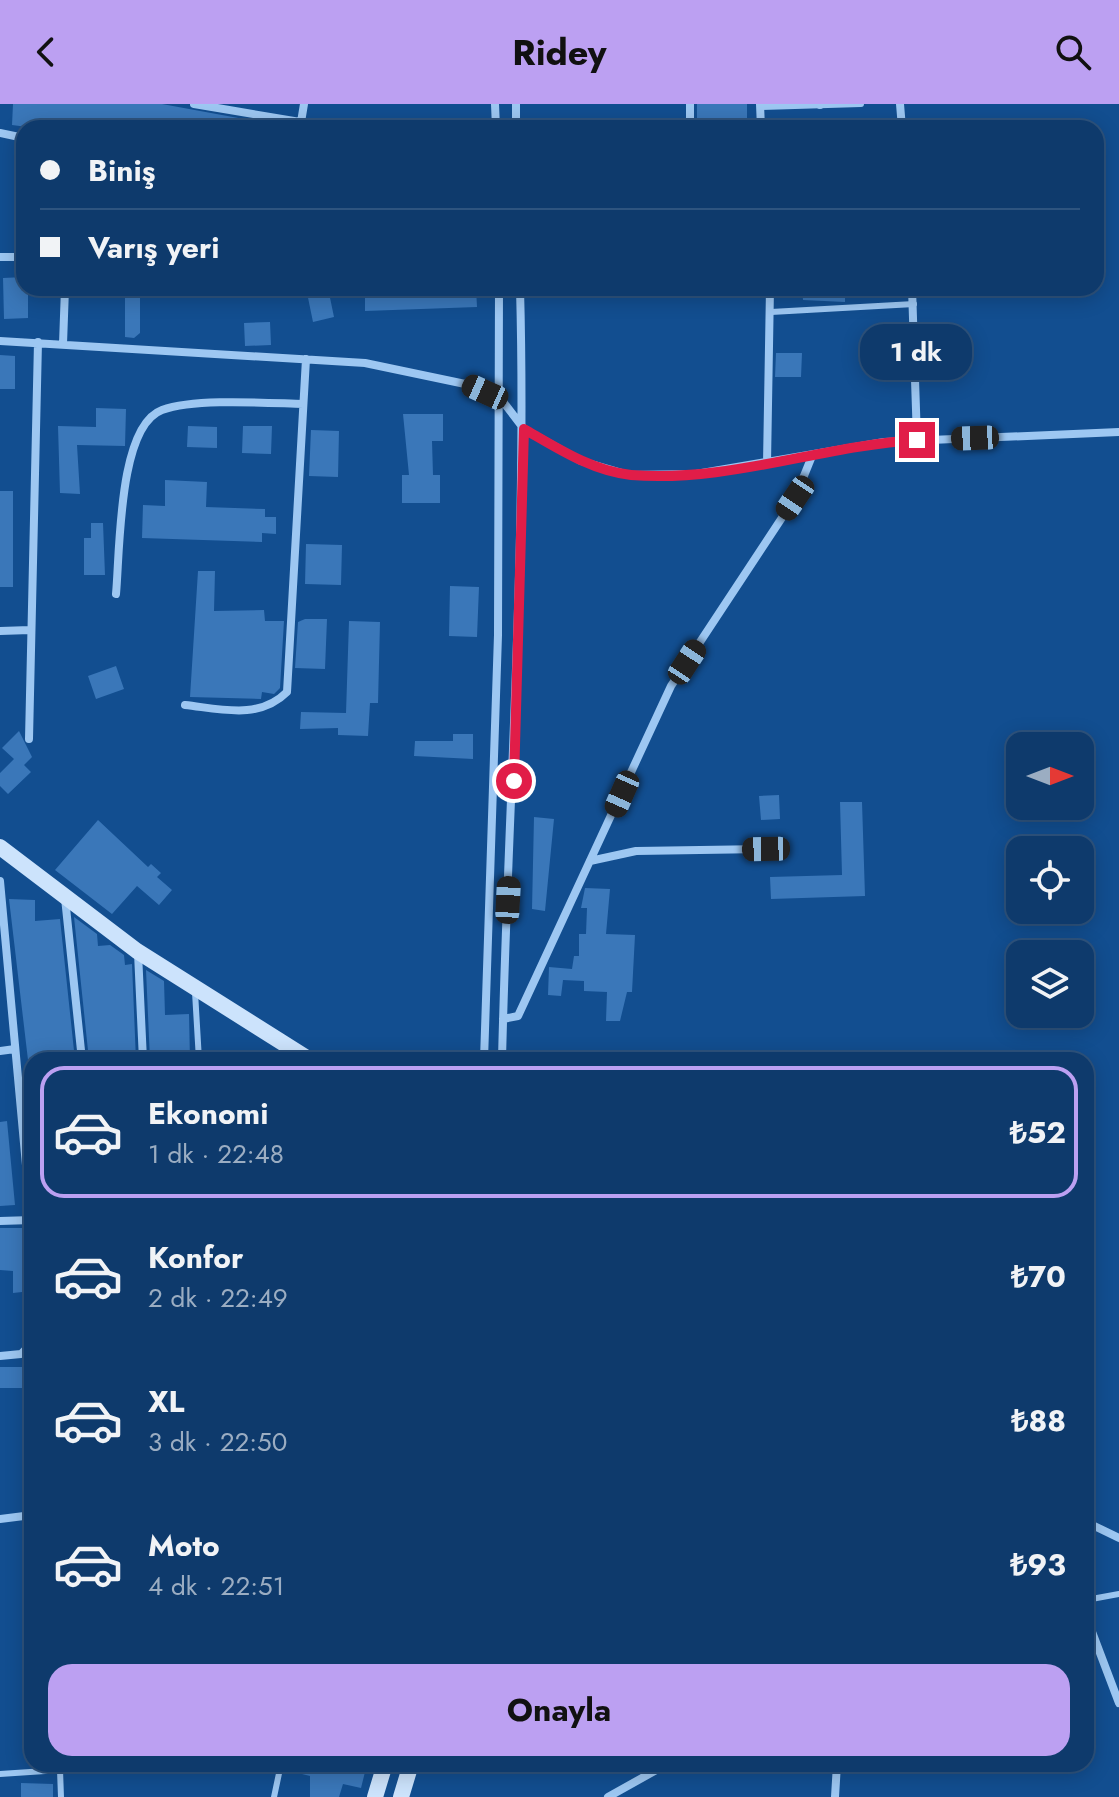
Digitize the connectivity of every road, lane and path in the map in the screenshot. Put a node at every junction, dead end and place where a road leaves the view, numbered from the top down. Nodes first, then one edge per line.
1 (194, 104) edge
2 (861, 104) edge
3 (820, 105) edge
4 (760, 106) edge
5 (235, 108) edge
6 (281, 120) edge
7 (65, 296) edge
8 (499, 296) edge
9 (520, 296) edge
10 (770, 296) edge
11 (913, 296) edge
12 (914, 304) junction
13 (771, 312) junction
14 (0, 341) edge
15 (38, 342) junction
16 (63, 344) junction
17 (306, 359) junction
18 (501, 399) junction
19 (303, 404) junction
20 (524, 429) junction
21 (1119, 432) edge
22 (917, 440) junction
23 (812, 456) junction
24 (767, 463) junction
25 (116, 594) dead end
26 (30, 630) junction
27 (0, 631) edge
28 (185, 705) dead end
29 (29, 739) dead end
30 (0, 847) edge
31 (766, 849) dead end
32 (590, 861) junction
33 (0, 881) edge
34 (65, 898) junction
35 (137, 951) junction
36 (195, 987) junction
37 (503, 1019) junction
38 (15, 1049) junction
39 (0, 1051) edge
40 (81, 1052) edge
41 (143, 1052) edge
42 (199, 1052) edge
43 (297, 1052) edge
44 (484, 1052) edge
45 (502, 1052) edge
46 (24, 1140) edge
47 (24, 1220) edge
48 (0, 1221) edge
49 (24, 1351) edge
50 (0, 1356) edge
51 (24, 1516) edge
52 (0, 1519) edge
53 (1094, 1526) edge
54 (1119, 1538) edge
55 (1119, 1594) edge
56 (1094, 1599) edge
57 (1094, 1637) edge
58 (1119, 1703) edge
59 (30, 1772) edge
60 (60, 1772) edge
61 (279, 1772) edge
62 (383, 1772) edge
63 (409, 1772) edge
64 (653, 1772) edge
65 (837, 1772) edge
66 (0, 1774) edge
67 (61, 1797) edge
68 (274, 1797) edge
69 (375, 1797) edge
70 (401, 1797) edge
71 (608, 1797) edge
72 (835, 1797) edge

1 - 5 street
2 - 3 lane
3 - 4 lane
5 - 6 street
7 - 16 street
8 - 18 street
9 - 20 street
10 - 13 street
11 - 12 street
12 - 13 lane
12 - 22 street
13 - 24 street
14 - 15 street
15 - 16 street
15 - 26 street
16 - 17 street
17 - 18 street
17 - 19 street
18 - 20 street
18 - 44 street
19 - 25 street
19 - 28 street
20 - 24 street
20 - 37 street
21 - 22 street
22 - 23 street
23 - 24 street
23 - 32 street
26 - 27 street
26 - 29 street
30 - 34 street
31 - 32 street
32 - 37 street
33 - 38 street
34 - 35 street
34 - 40 street
35 - 36 street
35 - 41 street
36 - 42 lane
36 - 43 street
37 - 45 street
38 - 39 street
38 - 46 street
47 - 48 street
49 - 50 street
51 - 52 street
53 - 54 street
55 - 56 lane
57 - 58 street
59 - 66 lane
60 - 67 lane
61 - 68 lane
62 - 69 street
63 - 70 street
64 - 71 street
65 - 72 street

